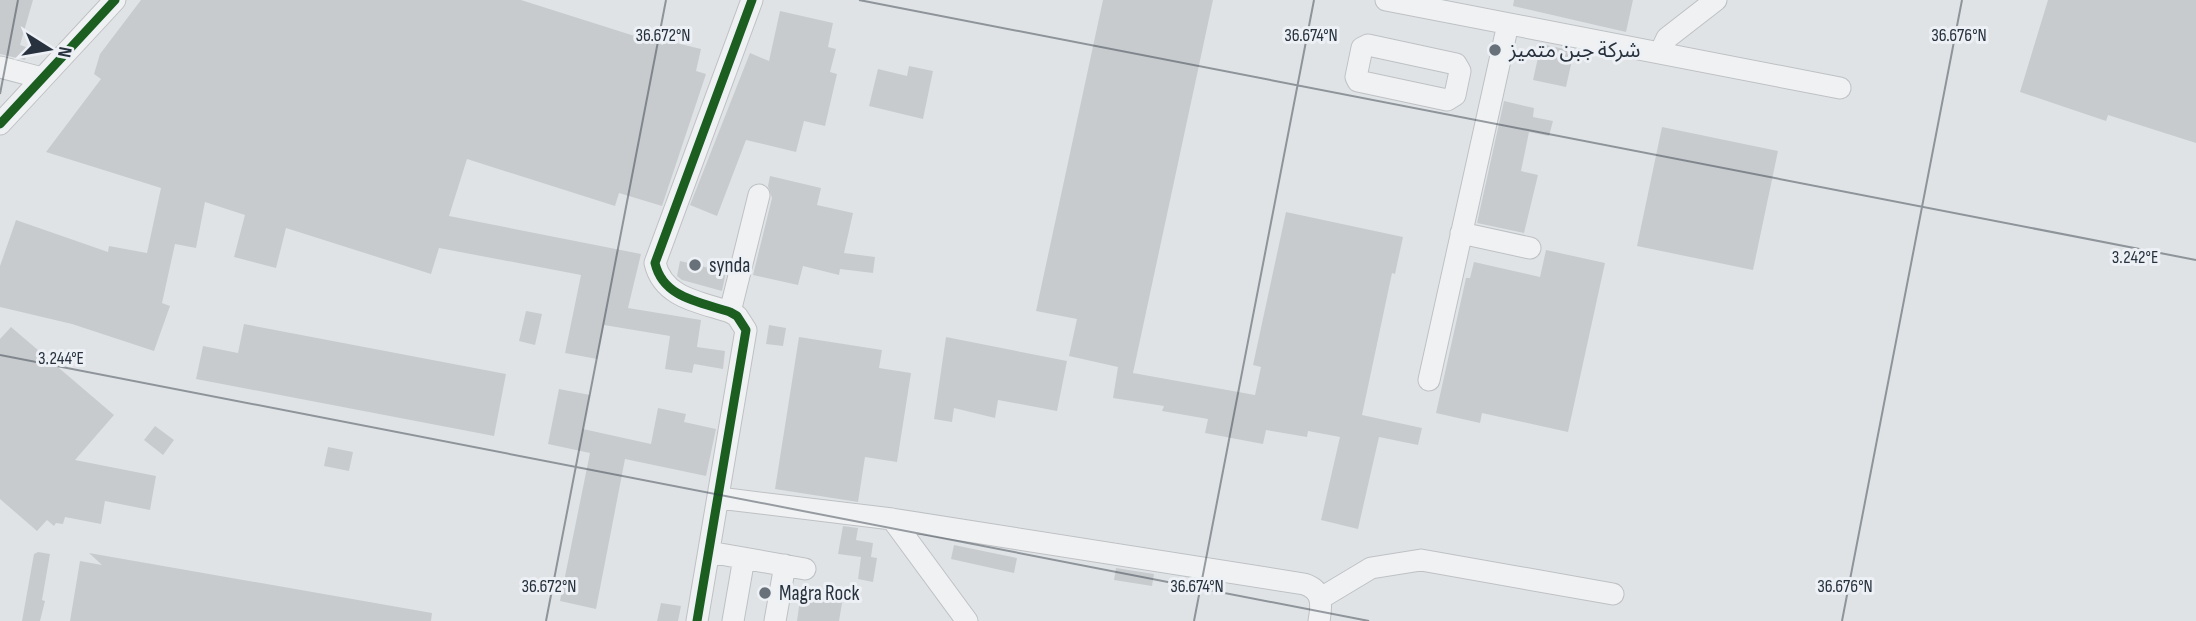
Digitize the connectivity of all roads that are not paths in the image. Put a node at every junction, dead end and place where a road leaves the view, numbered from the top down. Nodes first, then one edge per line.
1 (115, 0) edge
2 (752, 0) edge
3 (1386, 0) edge
4 (1716, 0) edge
5 (1508, 24) junction
6 (1660, 53) junction
7 (0, 67) edge
8 (42, 78) junction
9 (1458, 79) junction
10 (1494, 85) junction
11 (1840, 88) dead end
12 (0, 124) edge
13 (759, 194) dead end
14 (1461, 233) junction
15 (1530, 247) dead end
16 (730, 312) junction
17 (1429, 380) dead end
18 (719, 498) junction
19 (892, 519) junction
20 (709, 552) junction
21 (744, 558) junction
22 (1614, 594) dead end
23 (1321, 598) junction
24 (697, 621) edge
25 (733, 621) edge
26 (775, 621) edge
27 (967, 621) edge
28 (1319, 621) edge

1 - 8 street
2 - 16 street
3 - 5 street
4 - 6 street
5 - 6 street
5 - 10 street
6 - 11 street
7 - 8 street
8 - 12 street
9 - 9 street
9 - 10 street
10 - 14 street
13 - 16 street
14 - 15 street
14 - 17 street
16 - 18 street
18 - 19 street
18 - 20 street
19 - 23 street
19 - 27 street
20 - 21 street
20 - 24 street
21 - 25 street
21 - 26 street
22 - 23 street
23 - 28 street

